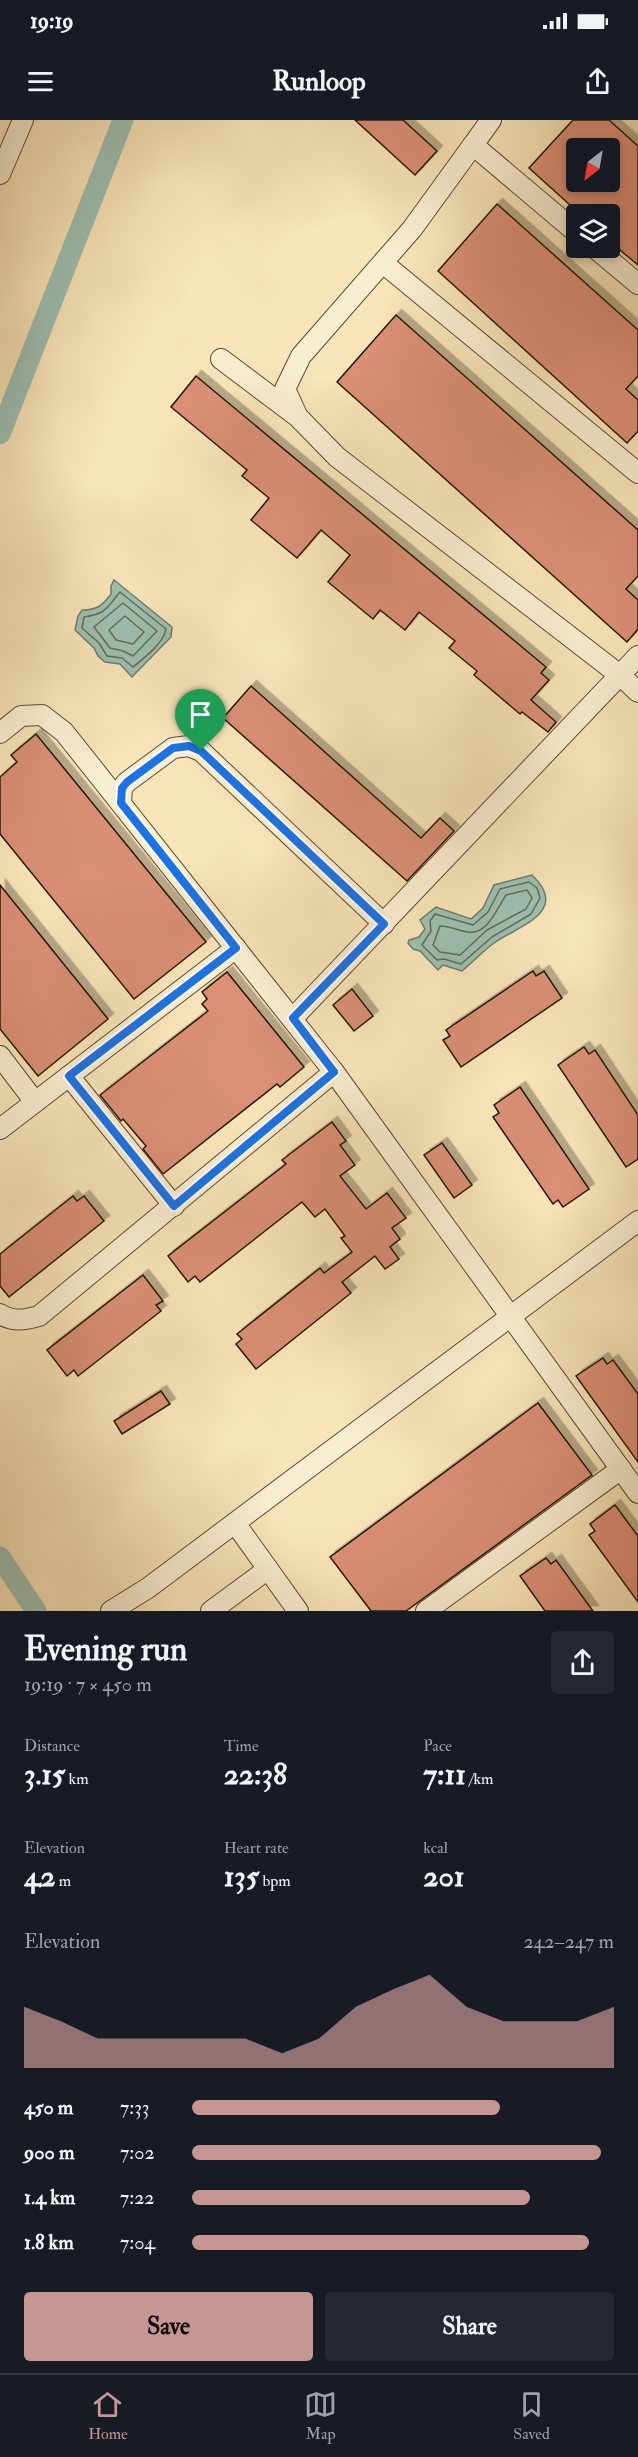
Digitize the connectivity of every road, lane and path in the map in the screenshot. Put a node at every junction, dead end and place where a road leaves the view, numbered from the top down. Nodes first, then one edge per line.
1 (23, 120) edge
2 (490, 120) edge
3 (473, 145) junction
4 (2, 163) edge
5 (566, 224) edge
6 (607, 258) edge
7 (383, 263) junction
8 (638, 284) edge
9 (221, 359) dead end
10 (298, 417) junction
11 (635, 466) edge
12 (638, 656) edge
13 (621, 676) junction
14 (638, 692) edge
15 (0, 733) edge
16 (121, 803) junction
17 (384, 924) junction
18 (236, 948) junction
19 (293, 1018) junction
20 (0, 1056) edge
21 (334, 1072) junction
22 (69, 1076) junction
23 (35, 1102) junction
24 (0, 1129) edge
25 (174, 1206) junction
26 (638, 1221) edge
27 (0, 1314) edge
28 (512, 1317) junction
29 (621, 1469) junction
30 (638, 1493) edge
31 (235, 1523) junction
32 (268, 1569) junction
33 (111, 1611) edge
34 (212, 1611) edge
35 (298, 1611) edge
36 (426, 1611) edge

1 - 4 street
2 - 3 street
3 - 5 street
3 - 7 street
6 - 8 street
7 - 10 street
7 - 11 street
9 - 10 street
10 - 13 street
12 - 13 street
13 - 14 street
13 - 17 street
15 - 16 street
16 - 17 street
16 - 18 street
17 - 19 street
18 - 19 street
18 - 22 street
19 - 21 street
20 - 23 street
21 - 25 street
21 - 28 street
22 - 23 street
22 - 25 street
23 - 24 street
25 - 27 street
26 - 28 street
28 - 29 street
28 - 31 street
29 - 30 street
29 - 36 street
31 - 32 street
31 - 33 street
32 - 34 street
32 - 35 street

